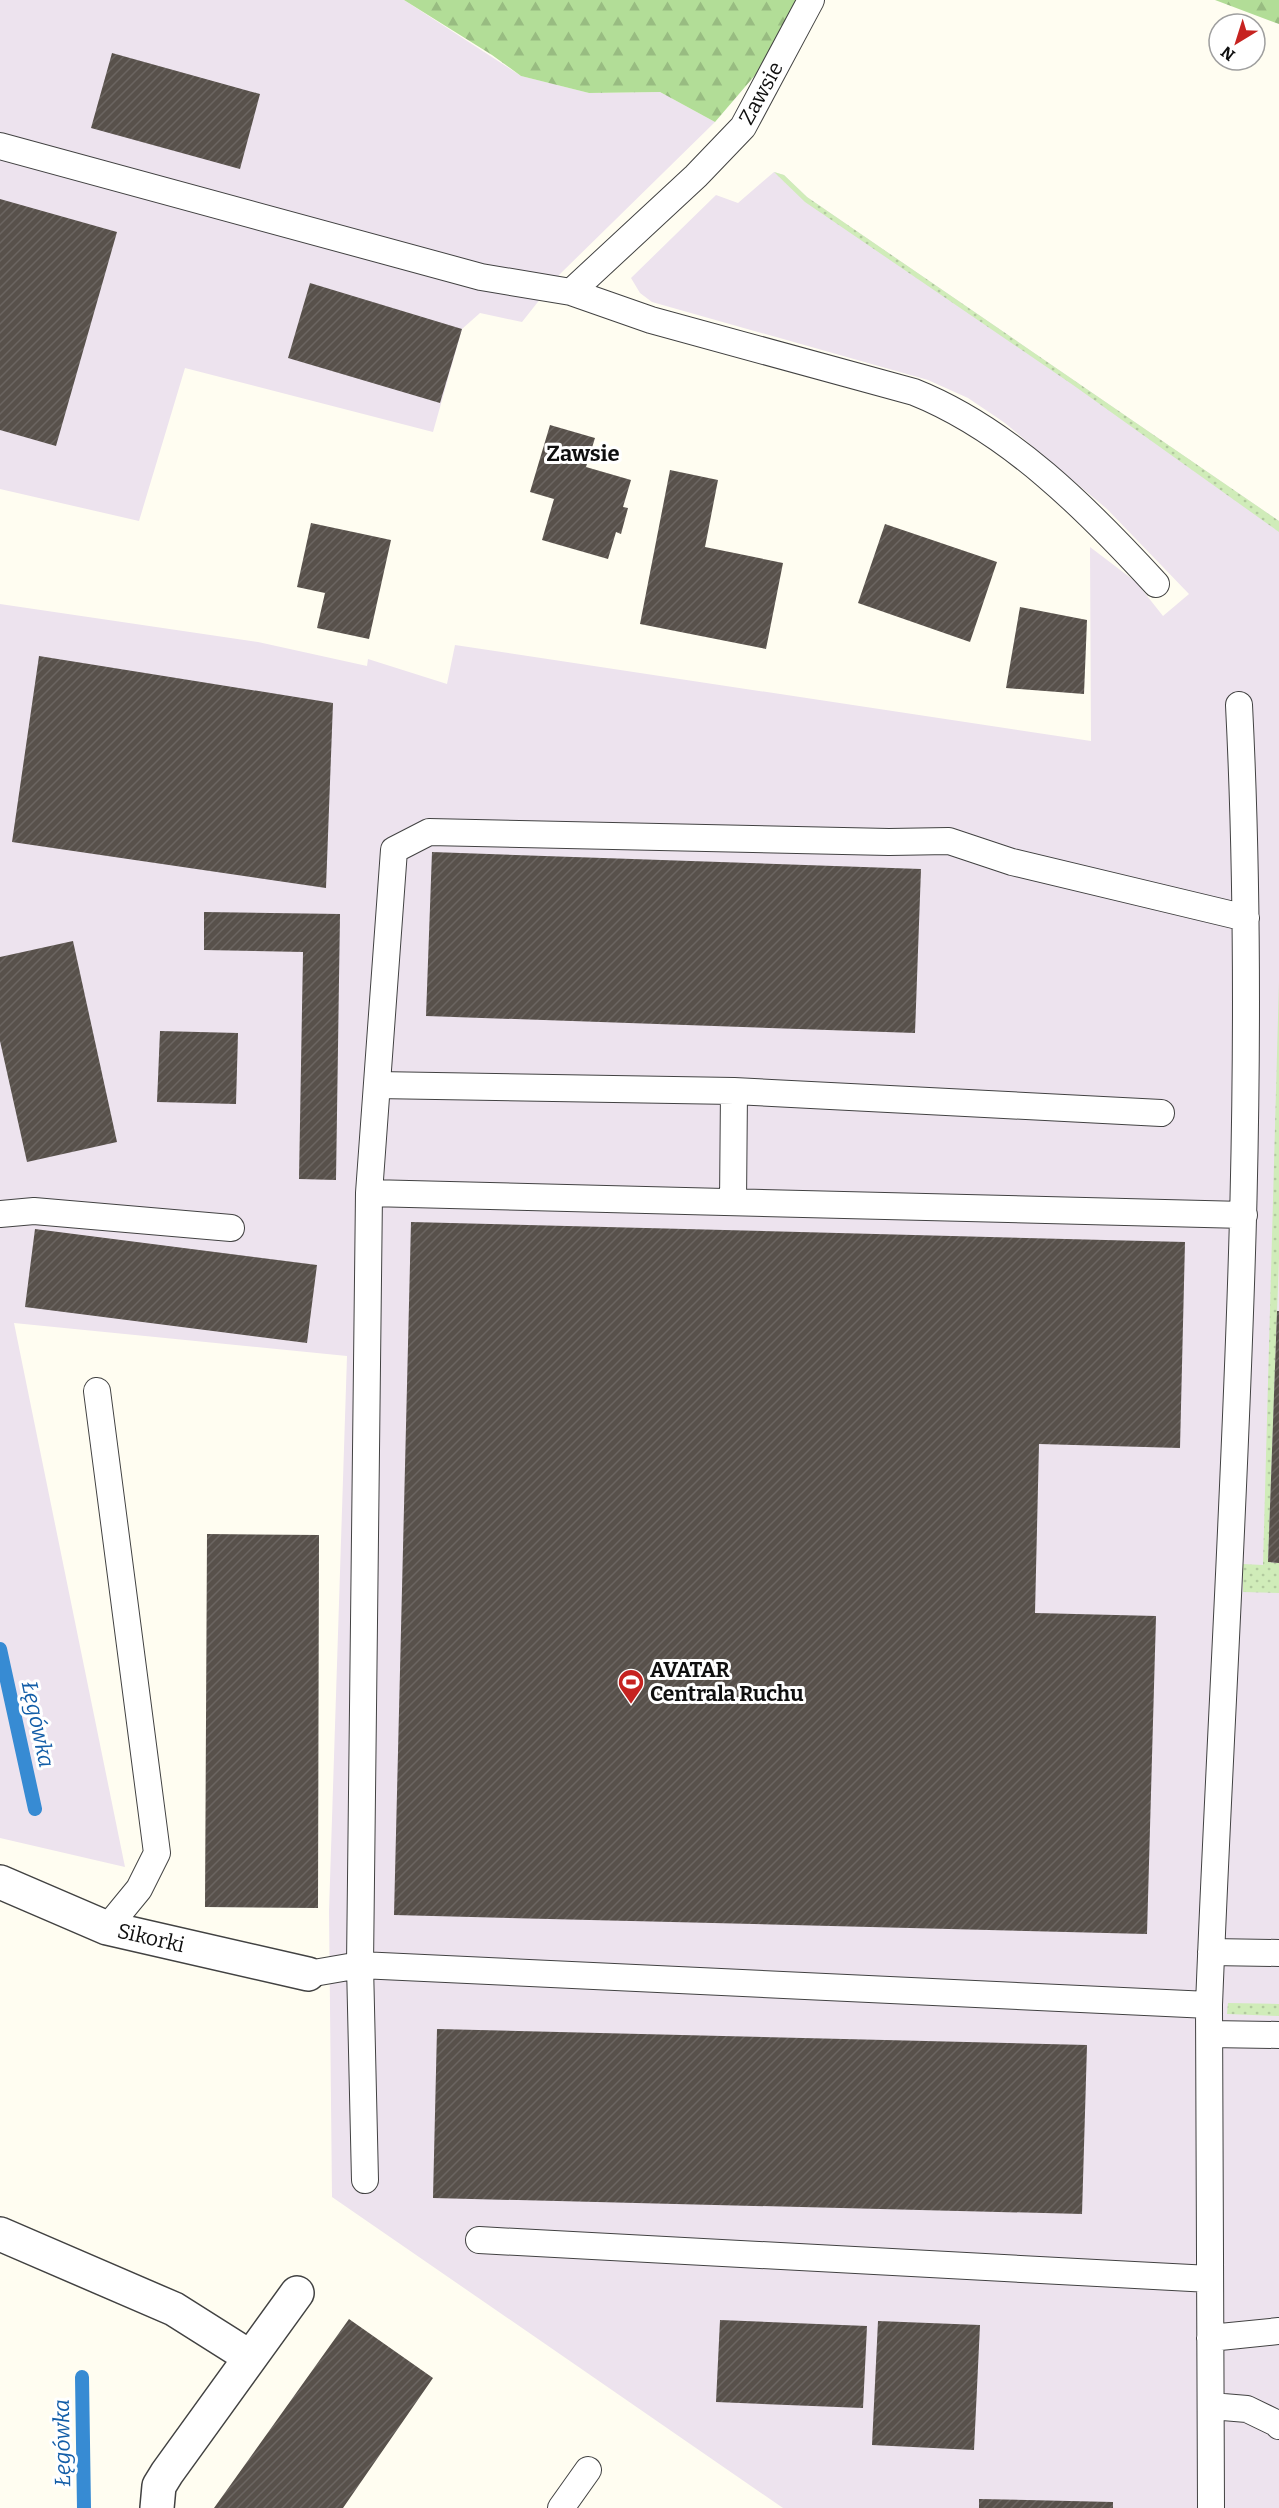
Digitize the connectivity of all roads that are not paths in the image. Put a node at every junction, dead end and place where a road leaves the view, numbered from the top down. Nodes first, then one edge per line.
1 (811, 0) edge
2 (0, 146) edge
3 (571, 292) junction
4 (1156, 584) dead end
5 (1239, 705) dead end
6 (1246, 918) junction
7 (376, 1085) junction
8 (734, 1091) junction
9 (1161, 1113) dead end
10 (369, 1192) junction
11 (733, 1202) junction
12 (0, 1214) edge
13 (1244, 1215) junction
14 (231, 1228) dead end
15 (97, 1391) dead end
16 (0, 1882) edge
17 (108, 1928) junction
18 (1211, 1952) junction
19 (1279, 1953) edge
20 (360, 1965) junction
21 (308, 1974) joint
22 (1209, 2005) junction
23 (1210, 2034) junction
24 (1279, 2036) edge
25 (365, 2180) dead end
26 (0, 2234) edge
27 (479, 2240) dead end
28 (1210, 2279) junction
29 (297, 2293) dead end
30 (1279, 2331) edge
31 (1210, 2338) junction
32 (250, 2357) junction
33 (1211, 2406) junction
34 (1279, 2426) edge
35 (588, 2469) dead end
36 (157, 2508) edge
37 (561, 2508) edge
38 (1211, 2508) edge

1 - 3 lane, Zawsie
2 - 3 lane
3 - 4 lane
5 - 6 lane
6 - 7 lane
6 - 13 lane
7 - 8 lane
7 - 10 lane
8 - 9 lane
8 - 11 lane
10 - 11 lane
10 - 20 lane
11 - 13 lane
12 - 14 lane
13 - 18 lane
15 - 17 lane
16 - 17 street, Sikorki
17 - 21 street, Sikorki
18 - 19 lane
18 - 22 lane
20 - 21 lane
20 - 22 lane
20 - 25 lane
22 - 23 lane
23 - 24 lane
23 - 28 lane
26 - 32 street
27 - 28 lane
28 - 31 lane
29 - 32 street
30 - 31 lane
31 - 33 lane
32 - 36 street
33 - 34 lane
33 - 38 lane
35 - 37 lane

